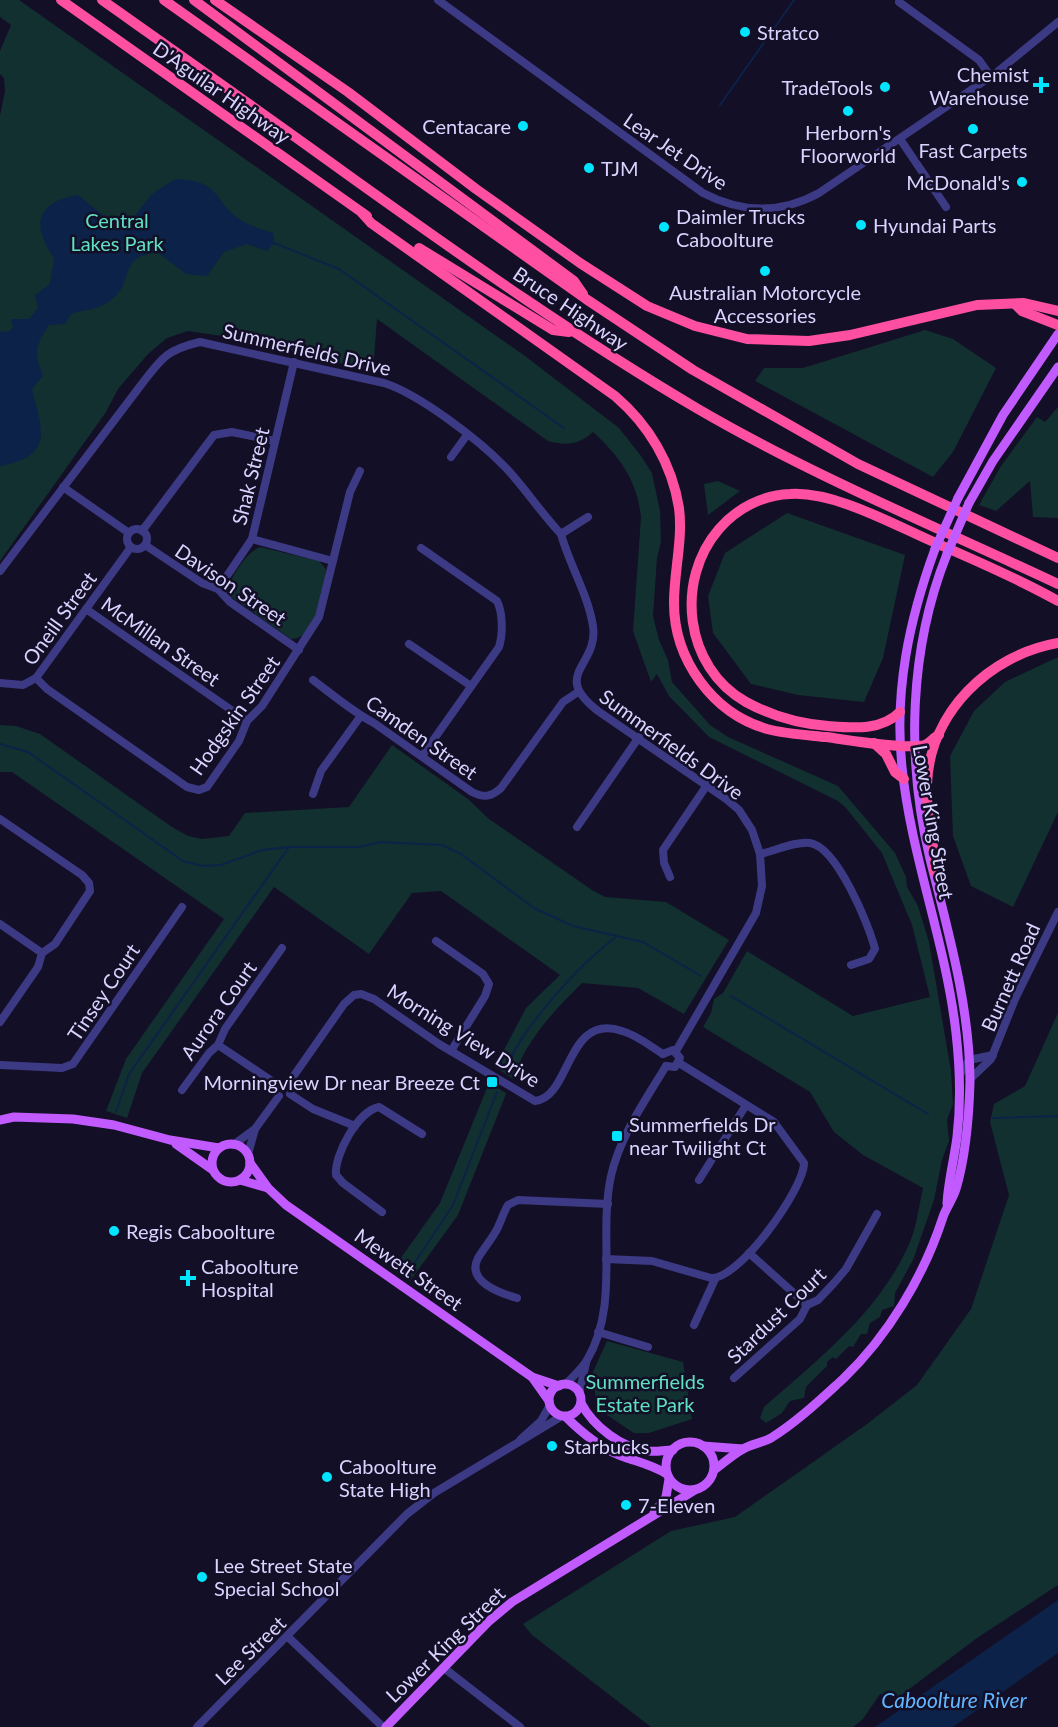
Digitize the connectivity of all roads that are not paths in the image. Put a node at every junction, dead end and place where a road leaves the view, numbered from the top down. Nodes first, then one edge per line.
1 (61, 0) edge
2 (102, 0) edge
3 (164, 0) edge
4 (194, 0) edge
5 (215, 0) edge
6 (438, 0) edge
7 (899, 2) dead end
8 (1058, 22) edge
9 (991, 76) junction
10 (900, 139) junction
11 (946, 207) dead end
12 (362, 213) junction
13 (586, 299) junction
14 (1015, 304) junction
15 (1058, 311) edge
16 (1058, 325) edge
17 (572, 332) junction
18 (1058, 334) edge
19 (294, 362) junction
20 (1058, 367) edge
21 (467, 435) junction
22 (275, 441) junction
23 (451, 457) dead end
24 (360, 471) dead end
25 (63, 487) junction
26 (588, 517) dead end
27 (142, 531) junction
28 (129, 534) junction
29 (561, 534) junction
30 (252, 539) junction
31 (145, 545) junction
32 (131, 548) junction
33 (421, 548) dead end
34 (1058, 558) edge
35 (333, 561) junction
36 (0, 571) edge
37 (1058, 584) edge
38 (218, 589) junction
39 (1058, 601) edge
40 (86, 609) junction
41 (1058, 643) edge
42 (409, 644) dead end
43 (299, 650) junction
44 (36, 678) junction
45 (313, 680) dead end
46 (0, 683) edge
47 (471, 686) junction
48 (578, 692) junction
49 (900, 712) junction
50 (360, 717) junction
51 (247, 721) junction
52 (939, 735) junction
53 (639, 737) junction
54 (874, 743) junction
55 (900, 744) junction
56 (916, 745) junction
57 (422, 756) junction
58 (904, 779) junction
59 (707, 785) junction
60 (314, 794) dead end
61 (0, 819) edge
62 (577, 827) dead end
63 (760, 854) junction
64 (935, 872) junction
65 (670, 876) dead end
66 (182, 907) dead end
67 (1058, 912) edge
68 (0, 924) edge
69 (436, 941) dead end
70 (282, 948) dead end
71 (42, 953) junction
72 (851, 965) dead end
73 (0, 1022) edge
74 (219, 1044) junction
75 (676, 1051) junction
76 (451, 1052) junction
77 (663, 1054) junction
78 (993, 1055) junction
79 (969, 1060) junction
80 (679, 1063) junction
81 (0, 1065) edge
82 (666, 1066) junction
83 (960, 1074) junction
84 (970, 1079) junction
85 (288, 1084) junction
86 (278, 1085) junction
87 (182, 1090) dead end
88 (290, 1094) junction
89 (279, 1096) junction
90 (746, 1105) junction
91 (0, 1113) edge
92 (14, 1118) junction
93 (0, 1120) edge
94 (355, 1126) junction
95 (255, 1130) junction
96 (422, 1134) dead end
97 (170, 1140) junction
98 (233, 1144) junction
99 (219, 1148) junction
100 (249, 1159) junction
101 (213, 1170) junction
102 (240, 1180) junction
103 (699, 1180) dead end
104 (268, 1188) junction
105 (608, 1204) junction
106 (946, 1207) junction
107 (382, 1212) dead end
108 (877, 1214) dead end
109 (749, 1253) junction
110 (606, 1259) junction
111 (715, 1279) junction
112 (517, 1298) dead end
113 (807, 1305) junction
114 (694, 1325) dead end
115 (598, 1332) junction
116 (648, 1347) dead end
117 (586, 1361) junction
118 (532, 1377) junction
119 (734, 1378) dead end
120 (563, 1385) junction
121 (580, 1398) junction
122 (549, 1403) junction
123 (564, 1416) junction
124 (521, 1439) junction
125 (703, 1446) junction
126 (743, 1449) junction
127 (673, 1450) junction
128 (714, 1470) junction
129 (668, 1476) junction
130 (695, 1490) junction
131 (654, 1513) junction
132 (288, 1637) junction
133 (444, 1668) junction
134 (197, 1727) edge
135 (384, 1727) edge
136 (520, 1727) edge

1 - 12 highway, D'Aguilar Highway
2 - 17 highway, Bruce Highway
3 - 13 highway, Bruce Highway
4 - 13 highway
5 - 14 highway
6 - 10 street, Lear Jet Drive
7 - 9 street
8 - 9 street, Lear Jet Drive
9 - 10 street, Lear Jet Drive
10 - 11 street
12 - 17 highway
12 - 54 highway
13 - 34 highway, Bruce Highway
14 - 15 highway
14 - 16 highway
17 - 37 highway, Bruce Highway
18 - 49 main road, Lower King Street, bridge
19 - 21 street, Summerfields Drive
19 - 22 street, Shak Street
19 - 25 street, Summerfields Drive
20 - 56 main road, Lower King Street, bridge
21 - 23 street
21 - 29 street, Summerfields Drive
22 - 27 street
22 - 30 street, Shak Street
24 - 35 street, Hodgskin Street
25 - 28 street
25 - 36 street, Summerfields Drive
26 - 29 street
27 - 28 street
27 - 31 street
28 - 32 street
29 - 48 street, Summerfields Drive
30 - 35 street
30 - 38 street, Shak Street
31 - 32 street
31 - 38 street, Davison Street
32 - 40 street, Oneill Street
33 - 47 street
35 - 43 street, Hodgskin Street
38 - 43 street, Davison Street
39 - 49 highway
40 - 44 street, Oneill Street
40 - 51 street, McMillan Street
41 - 52 highway
42 - 47 street
43 - 51 street, Hodgskin Street
44 - 46 street, Oneill Street
44 - 51 street, Hodgskin Street
45 - 50 street, Camden Street
47 - 57 street
48 - 53 street, Summerfields Drive
48 - 57 street, Camden Street
49 - 55 main road, Lower King Street
50 - 57 street, Camden Street
50 - 60 street
52 - 56 highway
52 - 64 highway
53 - 59 street, Summerfields Drive
53 - 62 street
54 - 55 highway
54 - 58 highway
55 - 56 highway
55 - 58 main road, Lower King Street
56 - 64 main road, Lower King Street
58 - 83 main road, Lower King Street
59 - 63 street, Summerfields Drive
59 - 65 street
61 - 71 street
63 - 72 street
63 - 75 street, Summerfields Drive
64 - 79 main road, Lower King Street
66 - 81 street, Tinsey Court
67 - 78 street, Burnett Road
68 - 71 street
69 - 76 street
70 - 74 street, Aurora Court
71 - 73 street
74 - 86 street
74 - 87 street, Aurora Court
75 - 77 street
75 - 80 street
76 - 77 street, Morning View Drive
76 - 85 street, Morning View Drive
77 - 82 street
78 - 79 street, Burnett Road
78 - 84 street, Burnett Road
79 - 83 street
79 - 84 main road, Lower King Street
80 - 82 street
80 - 90 street
82 - 105 street
83 - 106 main road, Lower King Street
84 - 106 main road, Lower King Street
85 - 86 street
85 - 88 street
86 - 89 street
88 - 89 street
88 - 94 street
89 - 95 street
90 - 103 street
90 - 109 street
91 - 92 main road
92 - 93 main road
92 - 97 main road
94 - 96 street
94 - 107 street
95 - 98 street
95 - 100 street
97 - 99 main road
97 - 101 main road
98 - 99 main road
98 - 100 main road
99 - 101 main road
100 - 102 main road
100 - 104 main road, Mewett Street
101 - 102 main road
102 - 104 main road, Mewett Street
104 - 118 main road, Mewett Street
105 - 110 street
105 - 112 street
106 - 126 main road, Lower King Street
108 - 113 street, Stardust Court
109 - 111 street
109 - 113 street
110 - 111 street
110 - 115 street
111 - 114 street
113 - 119 street, Stardust Court
115 - 116 street
115 - 117 street
117 - 120 street
117 - 121 street
118 - 120 main road, Mewett Street
118 - 122 main road, Mewett Street
120 - 121 main road
120 - 122 main road
121 - 123 main road
121 - 127 main road
122 - 123 main road
122 - 124 street, Lee Street
123 - 124 street, Lee Street
123 - 129 main road
124 - 132 street, Lee Street
125 - 126 main road, Lower King Street
125 - 127 main road
125 - 128 main road
126 - 128 main road, Lower King Street
127 - 129 main road
128 - 130 main road
129 - 130 main road
129 - 131 main road
130 - 131 main road, Lower King Street
131 - 133 main road, Lower King Street
132 - 134 street, Lee Street
132 - 135 street
133 - 135 main road, Lower King Street
133 - 136 street

